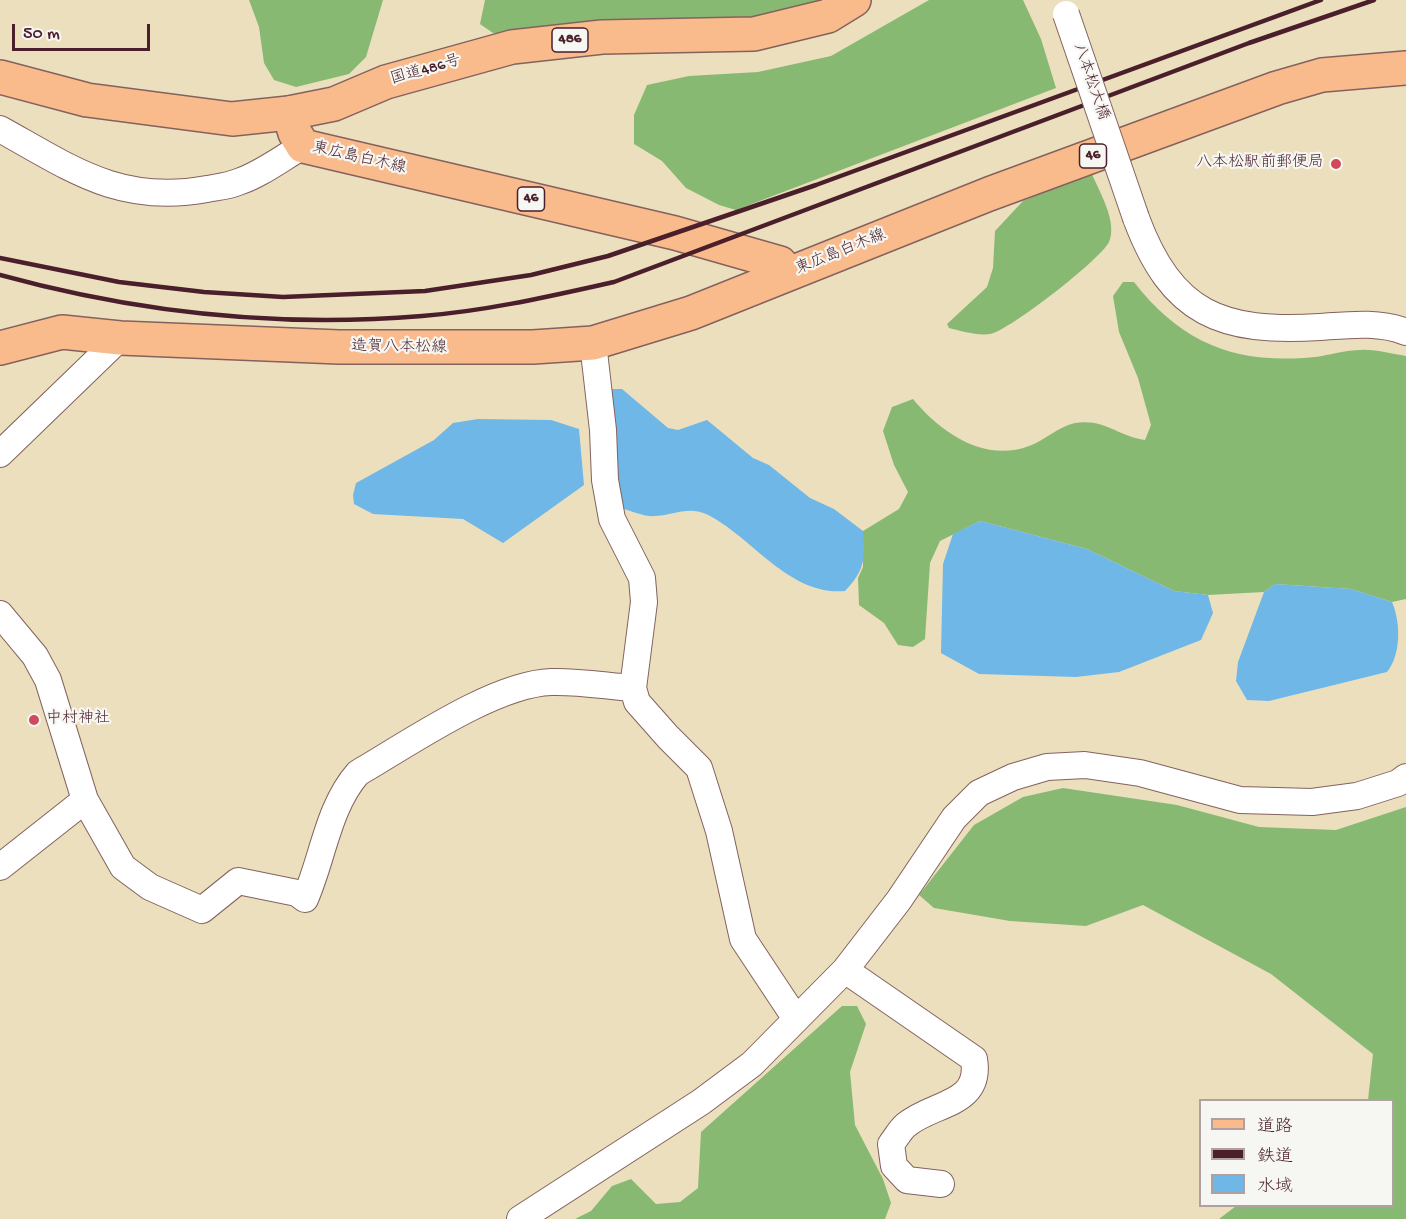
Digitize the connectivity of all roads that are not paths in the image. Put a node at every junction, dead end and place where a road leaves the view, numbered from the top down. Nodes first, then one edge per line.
1 (854, 0) edge
2 (1064, 7) edge
3 (1406, 68) edge
4 (0, 77) edge
5 (290, 113) junction
6 (0, 129) edge
7 (303, 146) junction
8 (788, 274) junction
9 (1406, 332) edge
10 (120, 338) junction
11 (593, 343) junction
12 (0, 348) edge
13 (0, 454) edge
14 (0, 614) edge
15 (633, 688) junction
16 (1406, 777) edge
17 (85, 800) junction
18 (0, 867) edge
19 (846, 970) junction
20 (796, 1019) junction
21 (941, 1184) dead end
22 (520, 1219) edge

1 - 5 main road, 国道486号 / 486
2 - 9 street, 八本松大橋, bridge
3 - 8 main road, 東広島白木線 / 46
4 - 5 main road, 国道486号 / 486
5 - 7 main road, 東広島白木線
6 - 7 street
7 - 8 main road, 東広島白木線 / 46
8 - 11 main road, 造賀八本松線
10 - 11 main road, 造賀八本松線
10 - 12 main road, 造賀八本松線
10 - 13 street
11 - 15 street
14 - 17 street
15 - 17 street
15 - 20 street
16 - 19 street
17 - 18 street
19 - 20 street
19 - 21 street
20 - 22 street

